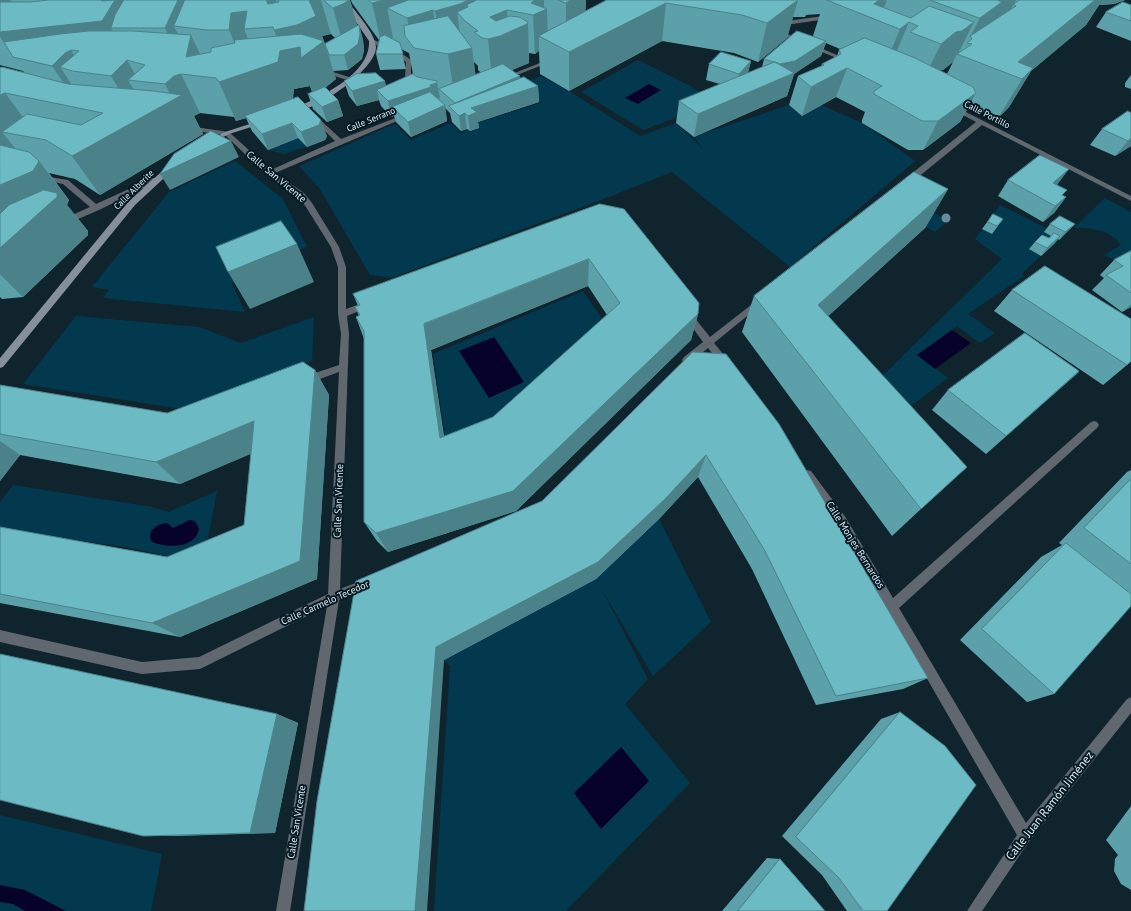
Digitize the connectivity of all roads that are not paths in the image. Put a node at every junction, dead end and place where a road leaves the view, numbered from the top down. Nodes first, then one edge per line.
1 (344, 0) edge
2 (840, 16) edge
3 (372, 41) junction
4 (560, 55) edge
5 (852, 62) edge
6 (311, 67) edge
7 (350, 79) junction
8 (495, 82) edge
9 (421, 89) edge
10 (948, 105) edge
11 (304, 106) junction
12 (416, 112) edge
13 (285, 114) edge
14 (272, 118) edge
15 (980, 122) junction
16 (181, 127) edge
17 (227, 133) junction
18 (340, 142) junction
19 (204, 144) edge
20 (176, 164) edge
21 (270, 173) junction
22 (36, 175) edge
23 (156, 180) junction
24 (902, 186) edge
25 (1131, 199) edge
26 (96, 208) junction
27 (55, 226) edge
28 (770, 294) edge
29 (379, 300) edge
30 (682, 307) edge
31 (342, 314) junction
32 (710, 343) junction
33 (0, 364) edge
34 (343, 367) junction
35 (680, 367) edge
36 (733, 375) edge
37 (299, 383) edge
38 (1094, 426) dead end
39 (799, 464) edge
40 (377, 580) edge
41 (334, 596) junction
42 (892, 606) junction
43 (0, 636) edge
44 (1131, 704) edge
45 (1025, 835) junction
46 (283, 911) edge
47 (974, 911) edge

1 - 3 main road
2 - 5 street
3 - 7 main road
3 - 9 street
4 - 8 street
6 - 7 street
7 - 11 main road
10 - 15 street, Calle Portillo
11 - 13 main road
11 - 18 street, Calle Serrano
12 - 18 street, Calle Serrano
14 - 17 main road
15 - 24 street
15 - 25 street, Calle Portillo
16 - 17 street
17 - 19 main road
17 - 21 street, Calle San Vicente
18 - 21 street
20 - 23 main road, Calle Alberite
21 - 31 street, Calle San Vicente
22 - 26 street
23 - 26 street
23 - 33 main road, Calle Alberite
26 - 27 street
28 - 32 street
29 - 31 street
30 - 32 street
31 - 34 street, Calle San Vicente
32 - 35 street
32 - 36 street
34 - 37 street
34 - 41 street, Calle San Vicente
38 - 42 street
39 - 42 street, Calle Monjes Bernardos
40 - 41 street, Calle Carmelo Tecedor
41 - 43 street, Calle Carmelo Tecedor
41 - 46 street, Calle San Vicente
42 - 45 street, Calle Monjes Bernardos
44 - 45 street, Calle Juan Ramón Jiménez
45 - 47 street, Calle Juan Ramón Jiménez

